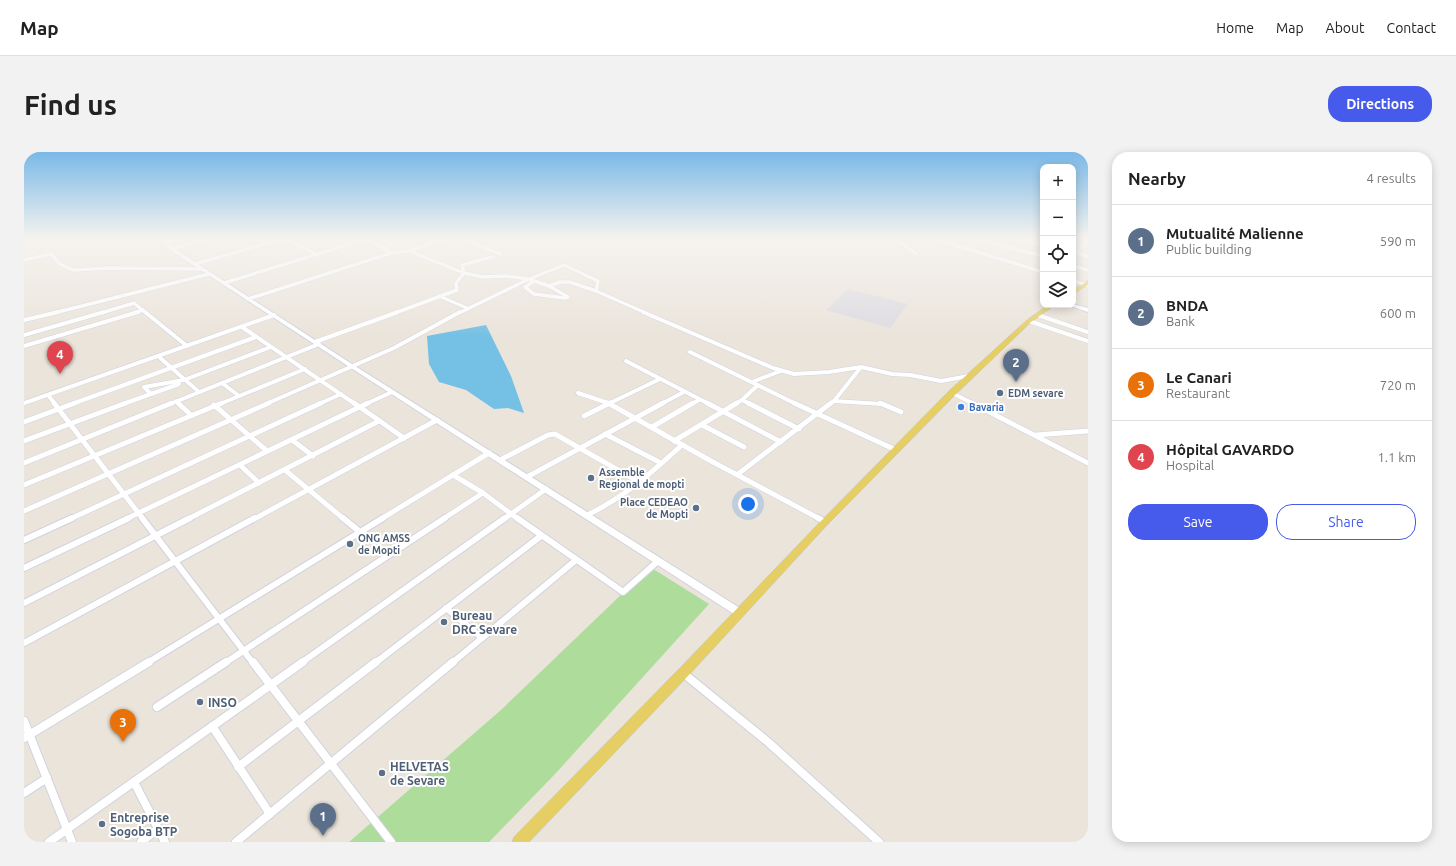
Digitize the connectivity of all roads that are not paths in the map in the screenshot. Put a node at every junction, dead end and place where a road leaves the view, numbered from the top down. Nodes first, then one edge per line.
1 (205, 271) edge
2 (261, 271) edge
3 (334, 271) edge
4 (460, 271) edge
5 (550, 271) edge
6 (577, 271) edge
7 (464, 273) junction
8 (209, 274) junction
9 (531, 280) junction
10 (1076, 282) edge
11 (224, 283) junction
12 (1087, 284) edge
13 (550, 286) junction
14 (1076, 290) edge
15 (596, 292) junction
16 (439, 296) junction
17 (248, 299) junction
18 (1076, 305) edge
19 (1076, 307) edge
20 (467, 308) junction
21 (1048, 308) edge
22 (143, 310) junction
23 (1088, 310) edge
24 (274, 315) junction
25 (1038, 315) junction
26 (24, 320) edge
27 (1029, 321) junction
28 (242, 326) junction
29 (1088, 332) edge
30 (24, 335) edge
31 (256, 336) junction
32 (1088, 342) edge
33 (317, 343) junction
34 (24, 346) edge
35 (187, 346) junction
36 (271, 347) junction
37 (690, 352) dead end
38 (158, 356) junction
39 (286, 357) junction
40 (626, 361) dead end
41 (353, 367) junction
42 (861, 367) junction
43 (171, 368) junction
44 (305, 369) junction
45 (782, 370) junction
46 (969, 376) junction
47 (660, 379) junction
48 (137, 380) junction
49 (185, 380) junction
50 (322, 380) junction
51 (752, 382) junction
52 (222, 383) junction
53 (758, 385) junction
54 (144, 387) junction
55 (199, 392) junction
56 (392, 392) junction
57 (684, 392) junction
58 (578, 393) dead end
59 (952, 393) junction
60 (151, 394) junction
61 (341, 394) junction
62 (48, 395) junction
63 (239, 396) junction
64 (699, 400) junction
65 (742, 400) junction
66 (176, 401) junction
67 (834, 401) junction
68 (24, 403) edge
69 (609, 404) junction
70 (214, 405) junction
71 (359, 408) junction
72 (58, 409) junction
73 (722, 412) junction
74 (901, 412) dead end
75 (191, 415) junction
76 (818, 415) junction
77 (584, 416) dead end
78 (636, 418) junction
79 (231, 420) junction
80 (437, 420) junction
81 (24, 422) edge
82 (379, 422) junction
83 (70, 424) junction
84 (702, 425) junction
85 (652, 427) junction
86 (798, 429) junction
87 (1088, 431) edge
88 (605, 434) junction
89 (249, 436) junction
90 (1035, 436) junction
91 (404, 438) junction
92 (81, 439) junction
93 (292, 440) junction
94 (24, 441) edge
95 (674, 441) junction
96 (781, 442) junction
97 (682, 445) junction
98 (580, 447) junction
99 (744, 447) dead end
100 (896, 450) junction
101 (267, 451) junction
102 (489, 453) junction
103 (94, 455) junction
104 (313, 456) junction
105 (500, 460) junction
106 (24, 463) edge
107 (661, 463) junction
108 (1088, 463) edge
109 (240, 465) junction
110 (285, 470) junction
111 (108, 474) junction
112 (738, 474) junction
113 (453, 475) junction
114 (527, 477) junction
115 (640, 482) junction
116 (259, 483) junction
117 (24, 485) edge
118 (546, 489) junction
119 (309, 490) junction
120 (483, 493) junction
121 (123, 494) junction
122 (24, 511) edge
123 (138, 513) junction
124 (512, 515) junction
125 (587, 516) junction
126 (825, 522) junction
127 (360, 532) junction
128 (156, 536) junction
129 (541, 536) junction
130 (24, 540) edge
131 (576, 560) junction
132 (658, 560) junction
133 (175, 561) junction
134 (24, 568) edge
135 (24, 602) edge
136 (446, 608) junction
137 (740, 613) junction
138 (219, 618) junction
139 (482, 638) junction
140 (24, 643) edge
141 (244, 650) junction
142 (683, 673) junction
143 (271, 684) junction
144 (157, 707) dead end
145 (24, 721) edge
146 (298, 721) junction
147 (212, 726) junction
148 (27, 736) edge
149 (330, 763) junction
150 (238, 767) junction
151 (47, 778) junction
152 (134, 782) junction
153 (24, 793) edge
154 (270, 814) junction
155 (67, 829) junction
156 (158, 829) junction
157 (50, 842) edge
158 (72, 842) edge
159 (141, 842) edge
160 (165, 842) edge
161 (236, 842) edge
162 (391, 842) edge
163 (519, 842) edge
164 (879, 842) edge

1 - 8 street
2 - 11 street
3 - 17 street
4 - 7 street
5 - 9 street
6 - 15 street
7 - 9 street
7 - 16 street
8 - 11 street
8 - 26 street
9 - 13 street
9 - 13 street
9 - 20 street
10 - 12 street
11 - 17 street
12 - 14 main road
13 - 15 street
15 - 45 street
16 - 20 street
16 - 33 street
17 - 24 street
18 - 23 street
19 - 23 street
20 - 41 street
21 - 25 main road
22 - 30 street
22 - 34 street
22 - 35 street
24 - 28 street
24 - 33 street
25 - 27 main road
25 - 29 street
27 - 32 street
27 - 46 main road
28 - 31 street
28 - 35 street
31 - 36 street
31 - 43 street
33 - 39 street
33 - 41 street
35 - 38 street
36 - 39 street
36 - 49 street
37 - 51 street
38 - 43 street
38 - 62 street
39 - 44 street
39 - 52 street
40 - 47 street
41 - 50 street
41 - 56 street
42 - 45 street
42 - 46 street
42 - 67 street
43 - 48 street
43 - 49 street
44 - 50 street
44 - 63 street
45 - 51 street
46 - 59 main road
47 - 57 street
47 - 69 street
48 - 54 street
48 - 72 street
49 - 54 street
49 - 55 street
49 - 60 street
50 - 61 street
50 - 79 street
51 - 53 street
52 - 55 street
52 - 63 street
53 - 65 street
53 - 76 street
54 - 60 street
55 - 66 street
56 - 71 street
56 - 80 street
57 - 64 street
57 - 78 street
58 - 69 street
59 - 90 street
59 - 100 main road
60 - 83 street
61 - 71 street
61 - 89 street
62 - 68 street
62 - 72 street
63 - 70 street
64 - 73 street
64 - 85 street
65 - 73 street
65 - 86 street
66 - 75 street
66 - 92 street
67 - 74 street
67 - 76 street
69 - 77 street
69 - 78 street
70 - 75 street
70 - 79 street
71 - 82 street
71 - 93 street
72 - 81 street
72 - 83 street
73 - 84 street
73 - 96 street
75 - 103 street
76 - 86 street
76 - 100 street
78 - 85 street
78 - 88 street
79 - 89 street
79 - 111 street
80 - 91 street
80 - 102 street
82 - 91 street
82 - 104 street
83 - 92 street
83 - 94 street
84 - 95 street
84 - 99 street
85 - 95 street
86 - 96 street
87 - 90 street
88 - 98 street
88 - 107 street
89 - 101 street
89 - 121 street
90 - 108 street
91 - 119 street
92 - 103 street
92 - 106 street
93 - 101 street
93 - 104 street
95 - 97 street
96 - 112 street
97 - 107 street
97 - 112 street
98 - 105 street
98 - 114 street
98 - 115 street
100 - 126 main road
101 - 109 street
102 - 105 street
102 - 113 street
103 - 111 street
103 - 117 street
104 - 110 street
105 - 114 street
107 - 115 street
109 - 116 street
109 - 123 street
110 - 116 street
110 - 119 street
111 - 121 street
111 - 122 street
112 - 126 street
113 - 120 street
113 - 127 street
114 - 118 street
115 - 125 street
116 - 128 street
118 - 124 street
118 - 125 street
119 - 127 street
119 - 133 street
120 - 124 street
120 - 141 street
121 - 123 street
121 - 130 street
123 - 128 street
123 - 134 street
124 - 129 street
124 - 143 street
125 - 132 street
126 - 137 main road
127 - 138 street
128 - 133 street
128 - 135 street
129 - 131 street
129 - 136 street
131 - 132 street
131 - 139 street
132 - 137 street
133 - 138 street
133 - 140 street
136 - 139 street
136 - 146 street
137 - 142 main road
138 - 141 street
138 - 148 street
139 - 149 street
141 - 143 street
141 - 144 street
142 - 163 main road
142 - 164 street
143 - 146 street
143 - 147 street
145 - 148 street
146 - 149 street
146 - 150 street
147 - 150 street
147 - 152 street
148 - 151 street
149 - 154 street
149 - 162 street
150 - 154 street
151 - 153 street
151 - 155 street
152 - 155 street
152 - 156 street
154 - 161 street
155 - 157 street
155 - 158 street
156 - 159 street
156 - 160 street

